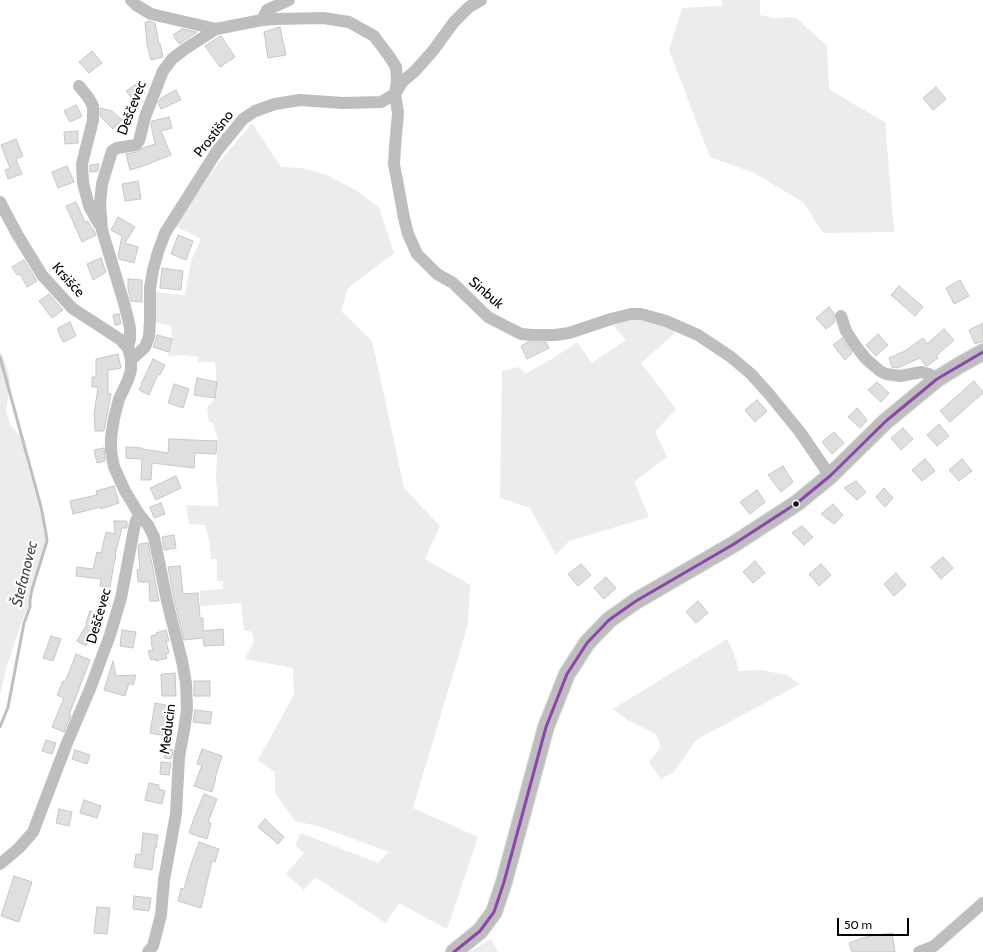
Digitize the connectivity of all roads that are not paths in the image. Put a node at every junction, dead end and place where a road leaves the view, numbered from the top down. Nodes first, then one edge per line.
1 (131, 0) edge
2 (288, 0) edge
3 (481, 0) edge
4 (262, 20) junction
5 (216, 29) junction
6 (79, 86) dead end
7 (395, 94) junction
8 (0, 202) edge
9 (102, 230) junction
10 (842, 316) dead end
11 (128, 348) junction
12 (983, 352) edge
13 (131, 360) junction
14 (937, 379) junction
15 (830, 476) junction
16 (139, 514) junction
17 (0, 864) edge
18 (983, 903) edge
19 (148, 952) edge
20 (454, 952) edge
21 (919, 952) edge

1 - 5 street
2 - 4 street
3 - 7 street
4 - 5 street, Sinbuk
4 - 7 street, Sinbuk
5 - 9 street, Deščevec
6 - 9 street, Deščevec
7 - 13 street, Prostišno
7 - 15 street, Sinbuk
8 - 11 street, Krsišće
9 - 11 street, Deščevec
10 - 14 street
11 - 13 street
12 - 14 main road
13 - 16 street
14 - 15 main road
15 - 20 main road
16 - 17 street, Deščevec
16 - 19 street, Meducin
18 - 21 street

